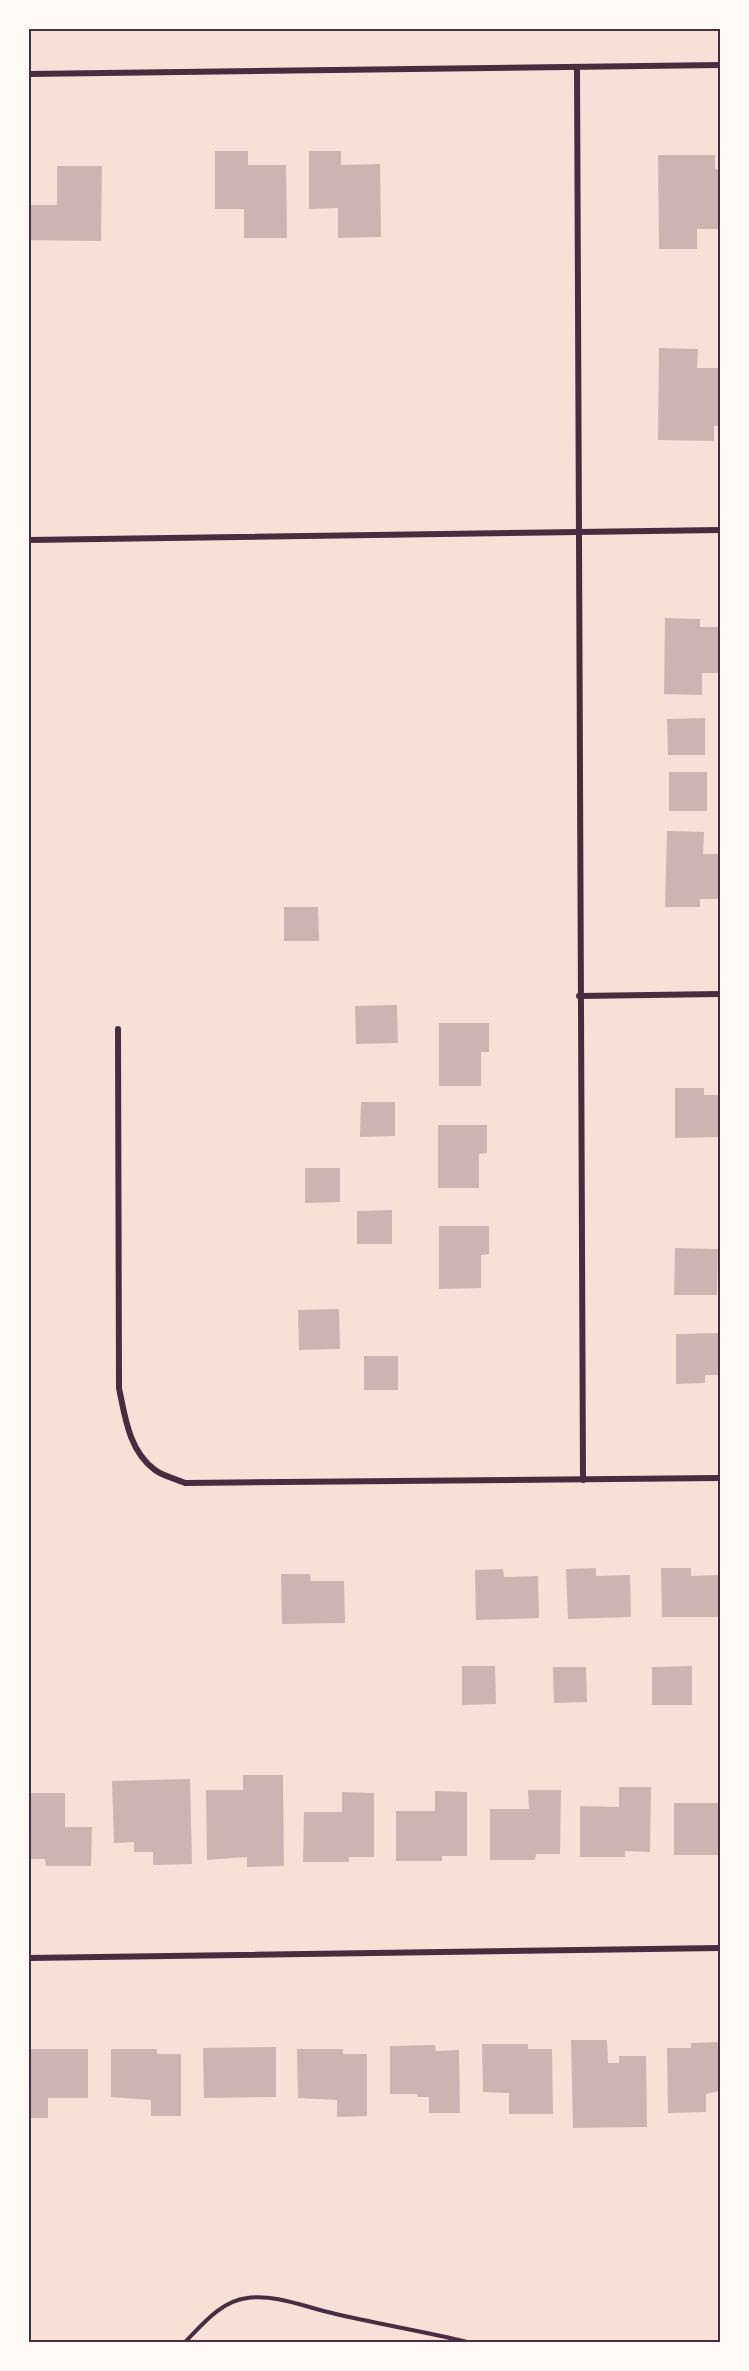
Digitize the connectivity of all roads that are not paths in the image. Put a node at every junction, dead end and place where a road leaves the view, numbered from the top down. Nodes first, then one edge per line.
1 (720, 64) edge
2 (577, 67) junction
3 (28, 74) edge
4 (720, 530) edge
5 (577, 532) junction
6 (28, 540) edge
7 (720, 994) edge
8 (579, 996) junction
9 (118, 1029) dead end
10 (720, 1478) edge
11 (583, 1480) junction
12 (720, 1948) edge
13 (28, 1958) edge

1 - 2 street
2 - 3 street
2 - 5 street
4 - 5 street
5 - 6 street
5 - 8 street
7 - 8 street
8 - 11 street
9 - 11 street
10 - 11 street
12 - 13 street

